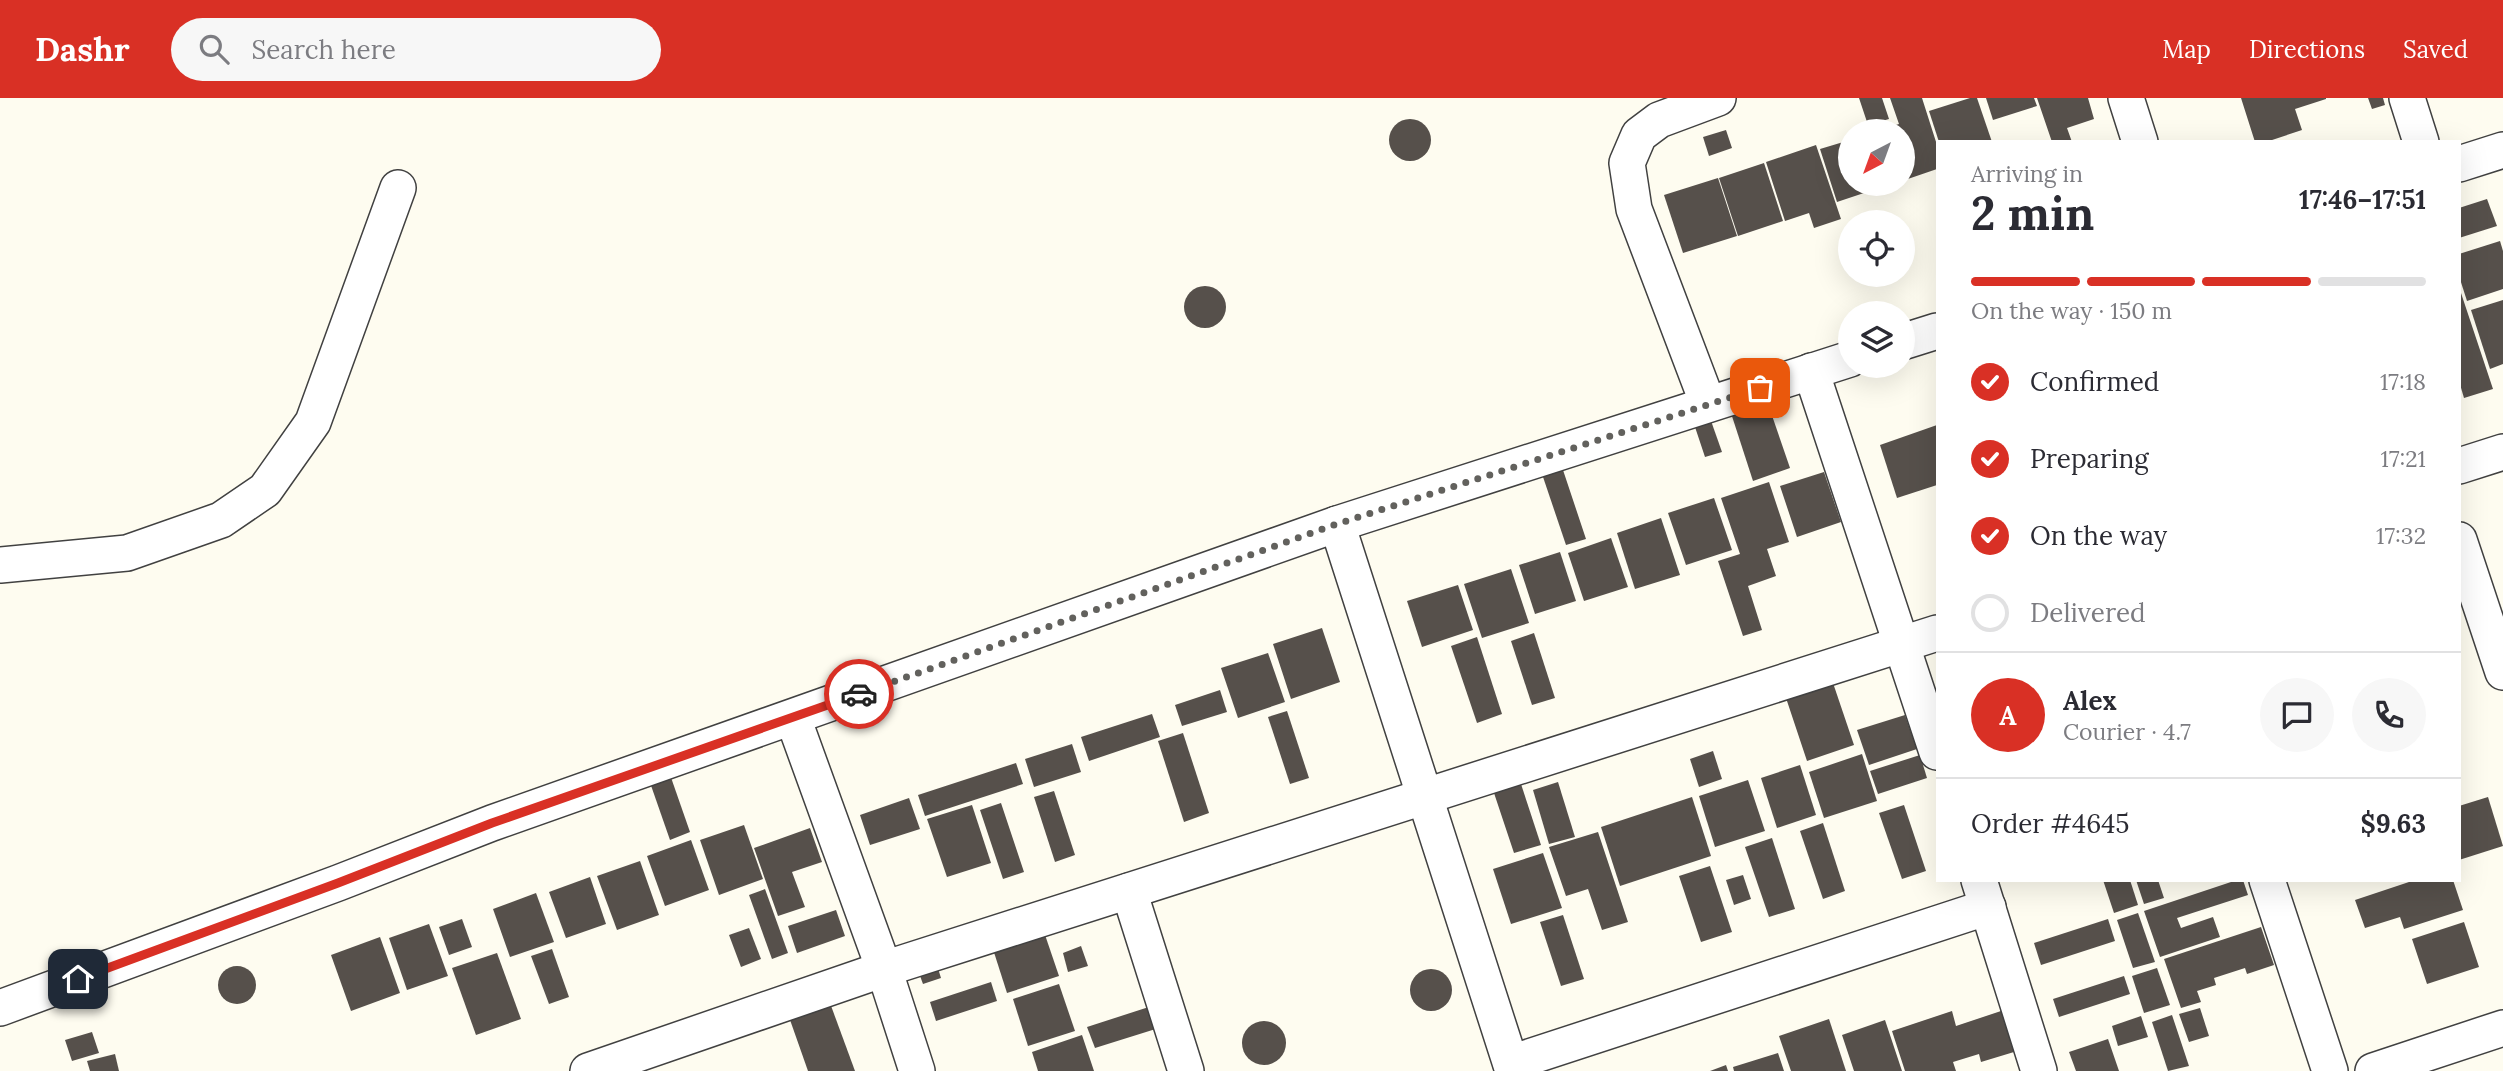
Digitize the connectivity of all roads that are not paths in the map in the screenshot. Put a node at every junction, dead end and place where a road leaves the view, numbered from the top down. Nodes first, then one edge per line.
1 (1717, 98) edge
2 (2126, 98) edge
3 (2407, 98) edge
4 (2139, 140) edge
5 (2420, 140) edge
6 (2503, 150) edge
7 (2461, 163) edge
8 (398, 188) dead end
9 (1936, 331) edge
10 (1915, 338) edge
11 (1838, 363) edge
12 (1811, 371) junction
13 (1709, 404) junction
14 (2503, 452) edge
15 (2461, 465) edge
16 (1337, 524) junction
17 (2461, 546) edge
18 (0, 565) edge
19 (1936, 633) edge
20 (1902, 644) junction
21 (2503, 672) edge
22 (793, 718) junction
23 (1936, 749) edge
24 (1425, 797) junction
25 (2268, 882) edge
26 (1129, 891) junction
27 (1984, 893) edge
28 (884, 969) junction
29 (0, 1008) edge
30 (2503, 1028) edge
31 (1512, 1067) edge
32 (588, 1071) edge
33 (917, 1071) edge
34 (1186, 1071) edge
35 (2039, 1071) edge
36 (2330, 1071) edge
37 (2373, 1071) edge

1 - 13 street
2 - 4 street
3 - 5 street
6 - 7 street
8 - 18 street
9 - 10 street
11 - 12 street
12 - 13 street
12 - 20 street
13 - 16 street
14 - 15 street
16 - 22 street
16 - 24 street
17 - 21 street
19 - 20 street
20 - 23 street
20 - 24 street
22 - 28 street
22 - 29 street
24 - 26 street
24 - 31 street
25 - 36 street
26 - 28 street
26 - 34 street
27 - 31 street
27 - 35 street
28 - 32 street
28 - 33 street
30 - 37 street

